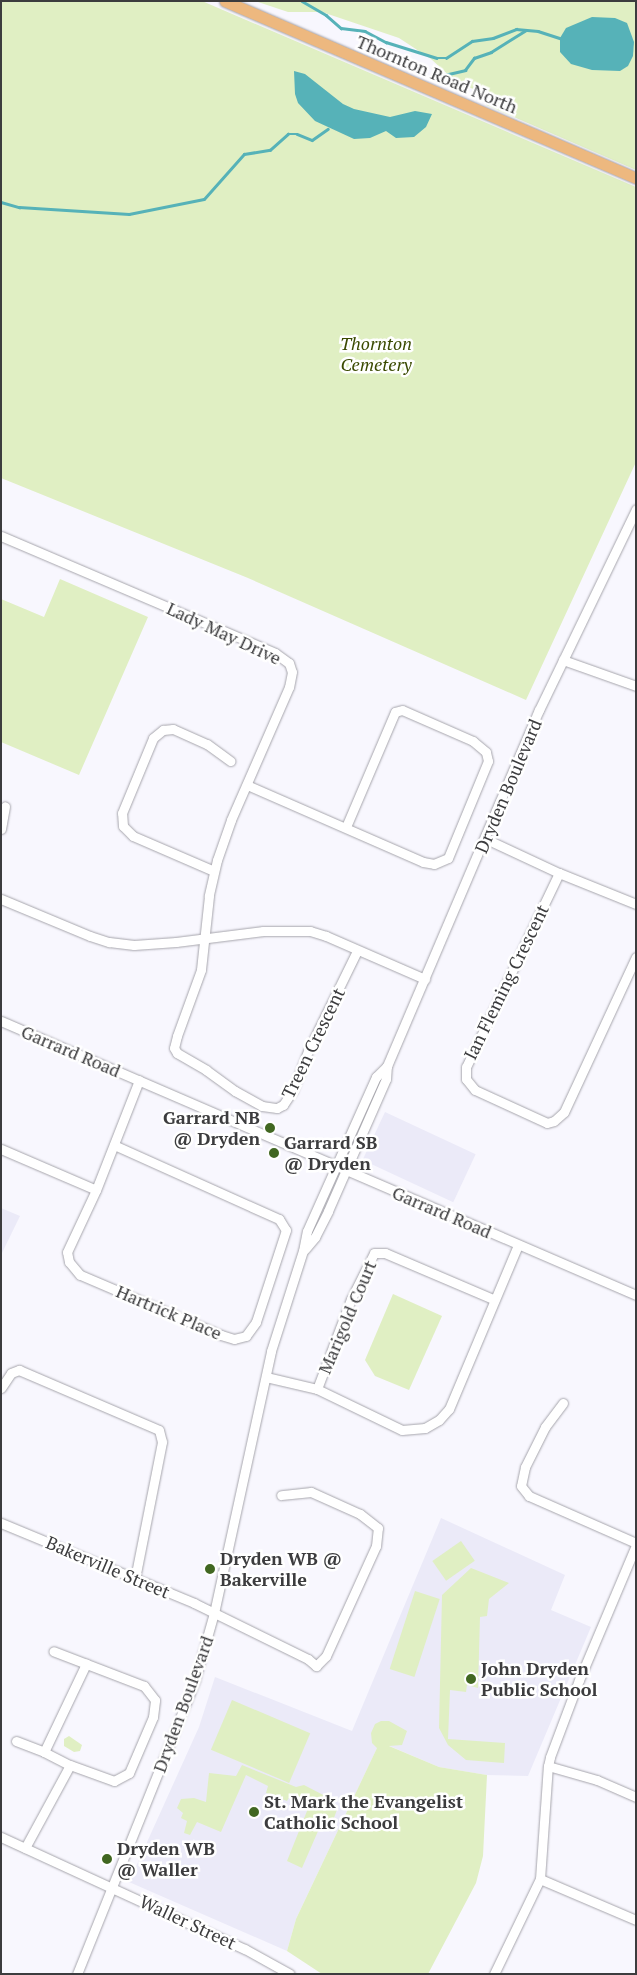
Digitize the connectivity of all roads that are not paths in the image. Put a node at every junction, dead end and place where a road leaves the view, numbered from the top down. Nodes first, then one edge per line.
1 (225, 1) edge
2 (636, 178) edge
3 (636, 509) edge
4 (1, 536) edge
5 (563, 660) junction
6 (636, 686) edge
7 (230, 761) dead end
8 (247, 785) junction
9 (5, 806) dead end
10 (346, 827) junction
11 (1, 829) edge
12 (486, 839) junction
13 (214, 871) junction
14 (559, 873) junction
15 (1, 899) edge
16 (636, 904) edge
17 (205, 938) junction
18 (357, 950) junction
19 (636, 957) edge
20 (425, 979) junction
21 (1, 1021) edge
22 (387, 1066) junction
23 (139, 1080) junction
24 (114, 1145) junction
25 (1, 1149) edge
26 (336, 1167) junction
27 (345, 1171) junction
28 (96, 1190) junction
29 (518, 1245) junction
30 (303, 1251) junction
31 (636, 1295) edge
32 (493, 1299) junction
33 (266, 1377) junction
34 (1, 1388) edge
35 (317, 1389) junction
36 (564, 1403) dead end
37 (281, 1495) dead end
38 (1, 1522) edge
39 (636, 1544) edge
40 (135, 1578) junction
41 (214, 1613) junction
42 (53, 1651) dead end
43 (86, 1664) junction
44 (16, 1740) dead end
45 (44, 1752) junction
46 (70, 1765) junction
47 (548, 1766) junction
48 (636, 1797) edge
49 (1, 1837) edge
50 (26, 1848) junction
51 (540, 1879) junction
52 (111, 1886) junction
53 (636, 1920) edge
54 (77, 1974) edge
55 (290, 1974) edge
56 (494, 1974) edge

1 - 2 main road, Thornton Road North
3 - 5 street, Dryden Boulevard
4 - 8 street, Lady May Drive
5 - 6 street
5 - 12 street, Dryden Boulevard
7 - 13 street
8 - 10 street
8 - 13 street, Lady May Drive
9 - 11 street
10 - 10 street
12 - 14 street
12 - 20 street, Dryden Boulevard
13 - 17 street, Lady May Drive
14 - 16 street
14 - 19 street, Ian Fleming Crescent
15 - 17 street
17 - 18 street
17 - 18 street, Treen Crescent
18 - 20 street
20 - 22 street, Dryden Boulevard
21 - 23 street, Garrard Road
22 - 26 street, Dryden Boulevard
22 - 27 street, Dryden Boulevard
23 - 24 street, Hartrick Place
23 - 26 street, Garrard Road
24 - 28 street, Hartrick Place
24 - 28 street, Hartrick Place
25 - 28 street
26 - 27 street, Garrard Road
26 - 30 street, Dryden Boulevard
27 - 29 street, Garrard Road
27 - 30 street, Dryden Boulevard
29 - 31 street, Garrard Road
29 - 32 street, Marigold Court
30 - 33 street, Dryden Boulevard
32 - 35 street, Marigold Court
32 - 35 street, Marigold Court
33 - 35 street, Marigold Court
33 - 41 street, Dryden Boulevard
34 - 40 street
36 - 39 street
37 - 41 street, Bakerville Street
38 - 40 street, Bakerville Street
39 - 47 street
40 - 41 street, Bakerville Street
41 - 52 street, Dryden Boulevard
42 - 43 street
43 - 45 street
43 - 46 street
44 - 45 street
45 - 46 street
46 - 50 street
47 - 48 street
47 - 51 street
49 - 50 street, Waller Street
50 - 52 street, Waller Street
51 - 53 street
51 - 56 street
52 - 54 street, Dryden Boulevard
52 - 55 street, Waller Street

